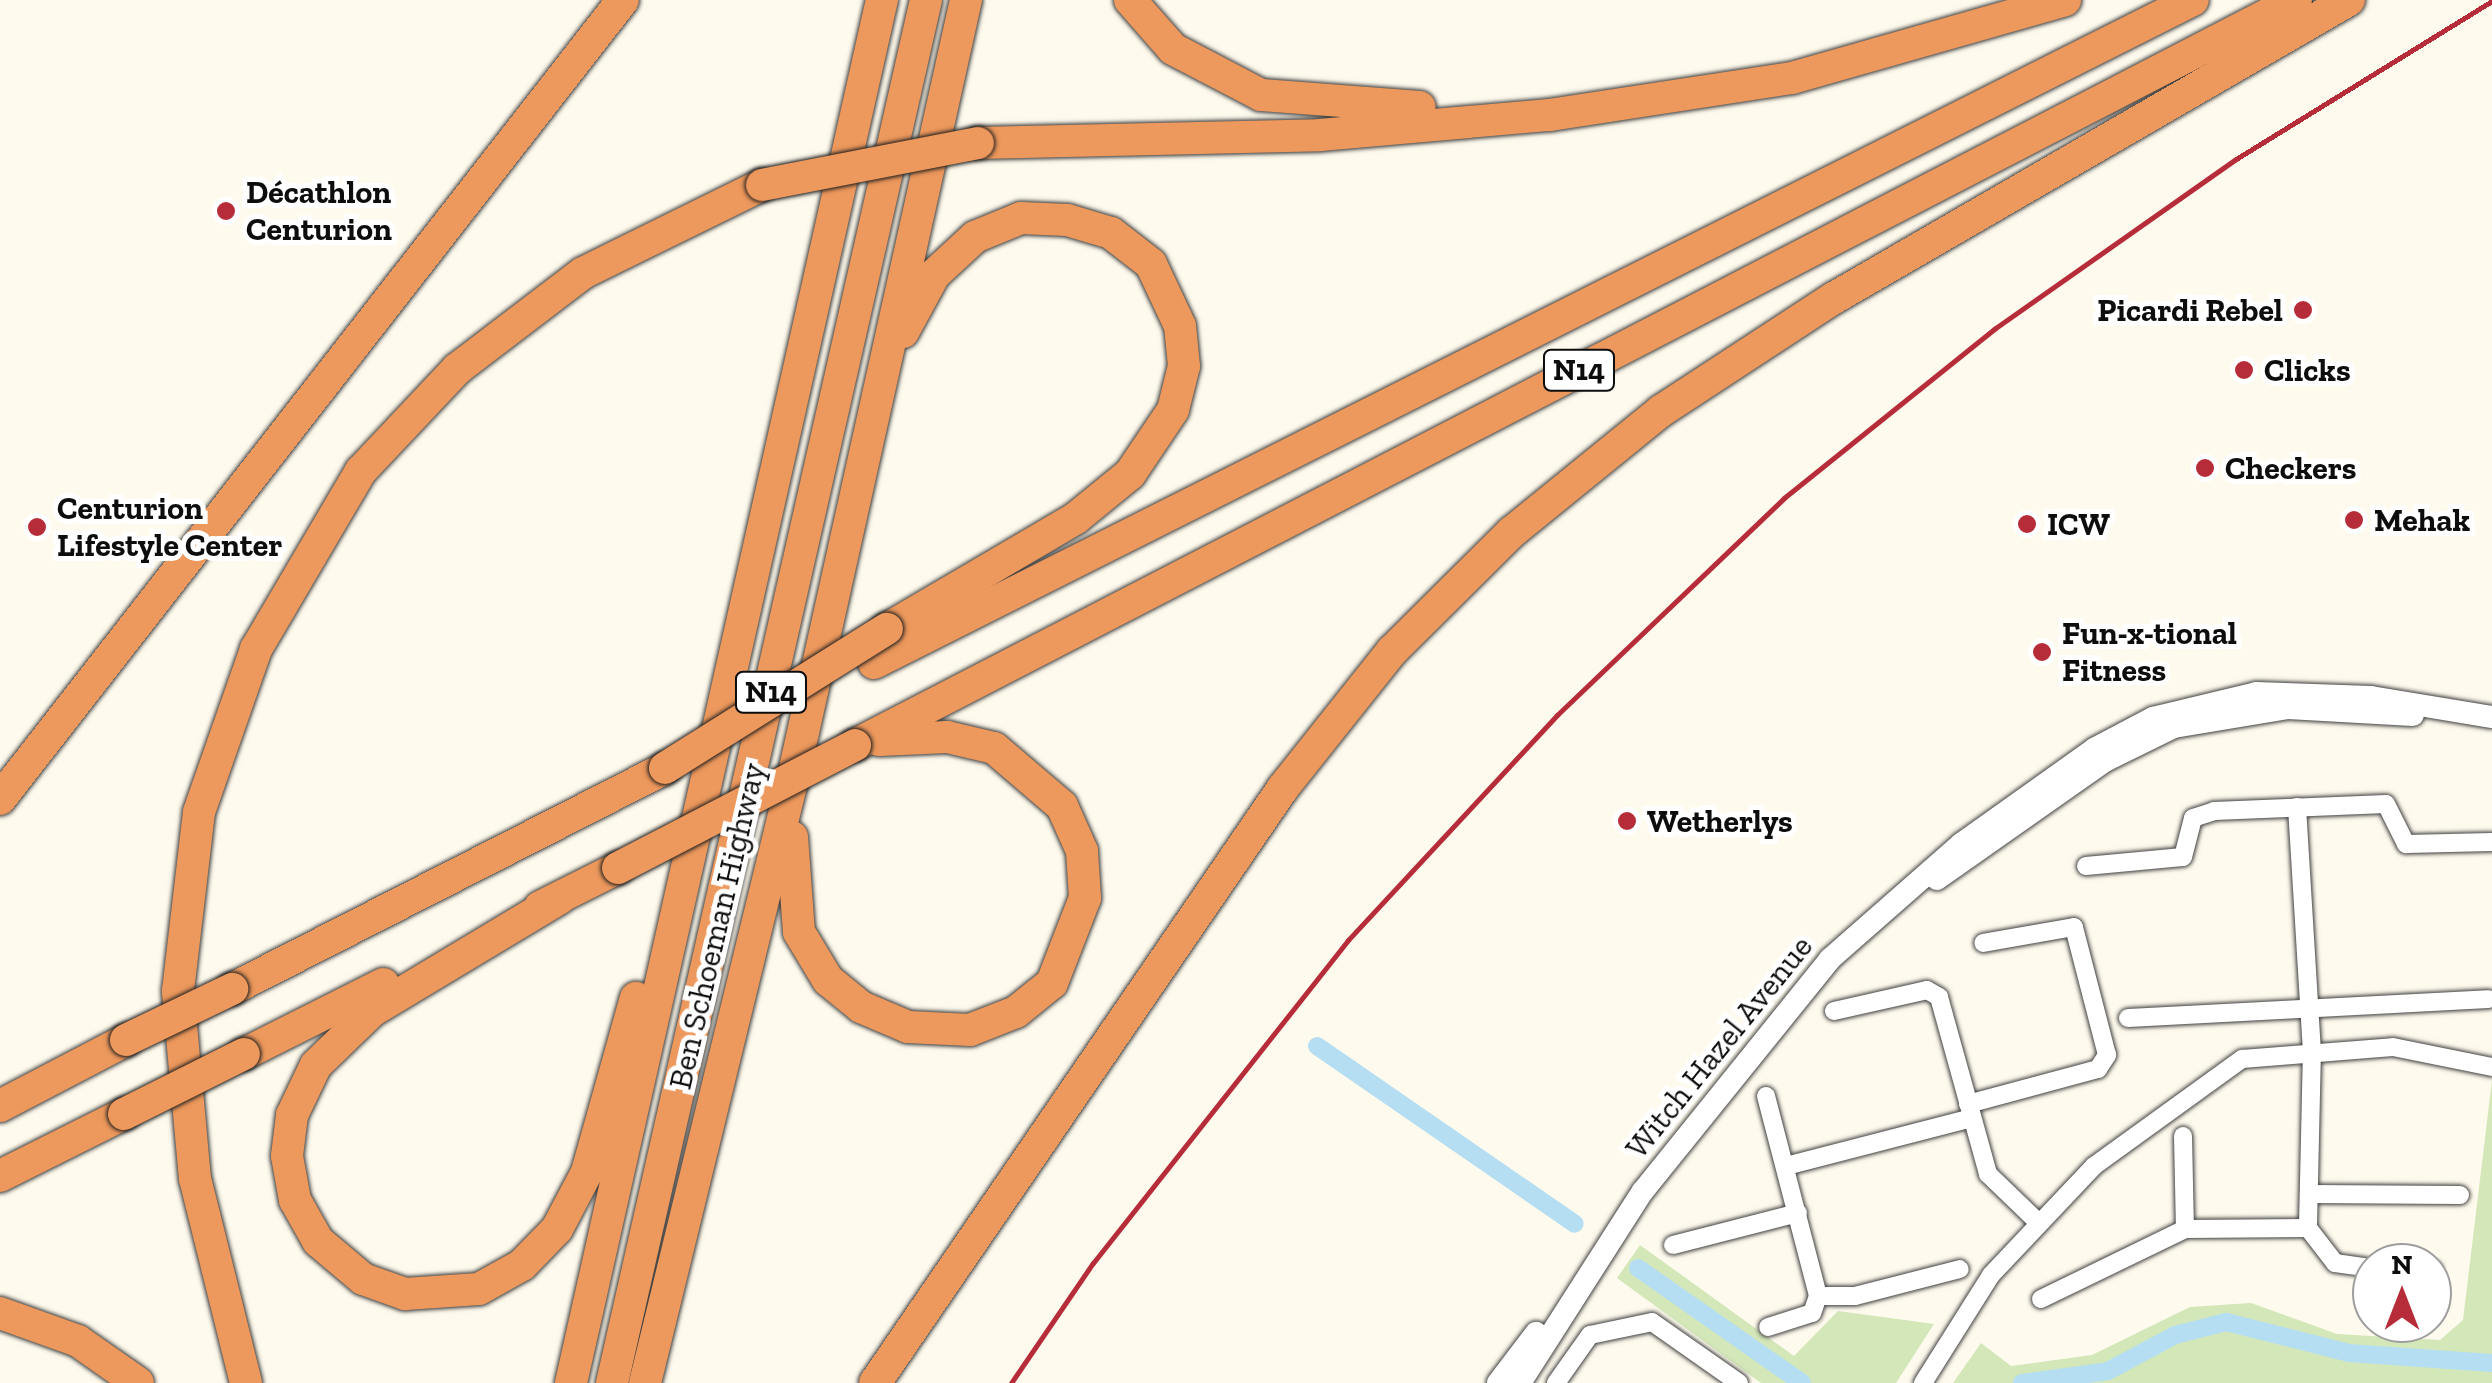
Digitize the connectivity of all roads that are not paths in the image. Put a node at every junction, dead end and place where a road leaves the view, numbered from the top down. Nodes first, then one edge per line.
1 (623, 0) edge
2 (882, 0) edge
3 (926, 0) edge
4 (966, 0) edge
5 (1130, 0) edge
6 (2065, 0) edge
7 (2192, 0) edge
8 (2296, 0) edge
9 (2349, 0) edge
10 (2012, 18) junction
11 (865, 463) junction
12 (725, 692) junction
13 (2492, 717) edge
14 (859, 744) junction
15 (665, 768) junction
16 (792, 782) junction
17 (0, 799) edge
18 (2297, 807) junction
19 (2492, 842) edge
20 (2086, 866) dead end
21 (560, 898) junction
22 (1983, 943) dead end
23 (2489, 999) dead end
24 (2310, 1007) junction
25 (1834, 1011) dead end
26 (2128, 1018) dead end
27 (2312, 1049) junction
28 (2492, 1067) edge
29 (1766, 1096) dead end
30 (0, 1106) edge
31 (1970, 1111) junction
32 (2184, 1136) dead end
33 (1786, 1166) junction
34 (0, 1176) edge
35 (1643, 1191) junction
36 (2310, 1194) junction
37 (2460, 1195) dead end
38 (1798, 1213) junction
39 (2039, 1223) junction
40 (2186, 1228) junction
41 (2308, 1228) junction
42 (1673, 1245) dead end
43 (2352, 1265) edge
44 (1960, 1270) dead end
45 (1818, 1296) junction
46 (2041, 1299) dead end
47 (0, 1313) edge
48 (1768, 1326) dead end
49 (138, 1383) edge
50 (246, 1383) edge
51 (571, 1383) edge
52 (612, 1383) edge
53 (645, 1383) edge
54 (875, 1383) edge
55 (1498, 1383) edge
56 (1520, 1383) edge
57 (1556, 1383) edge
58 (1739, 1383) edge
59 (1923, 1383) edge

1 - 17 highway
2 - 12 highway, Ben Schoeman Highway / N14
3 - 52 highway, Ben Schoeman Highway / N14
4 - 11 highway
5 - 10 highway
6 - 10 highway
7 - 15 highway, N14, bridge
8 - 14 highway, N14
9 - 54 highway
10 - 50 highway, bridge
11 - 15 highway, bridge
11 - 16 highway
12 - 21 highway
12 - 51 highway, Ben Schoeman Highway / N14
13 - 35 street, Witch Hazel Avenue
14 - 16 highway
14 - 21 highway, N14, bridge
15 - 30 highway, N14, bridge
16 - 53 highway
18 - 19 street
18 - 20 street
18 - 24 street
21 - 34 highway, N14, bridge
22 - 31 street
23 - 24 street
24 - 26 street
24 - 27 street
25 - 31 street
27 - 28 street
27 - 36 street
27 - 39 street
29 - 33 street
31 - 33 street
31 - 39 street
32 - 40 street
33 - 38 street
35 - 55 street, Witch Hazel Avenue
35 - 56 street, Witch Hazel Avenue
36 - 37 street
36 - 41 street
38 - 42 street
38 - 45 street
39 - 59 street
40 - 41 street
40 - 46 street
41 - 43 street
44 - 45 street
45 - 48 street
47 - 49 highway
57 - 58 street

